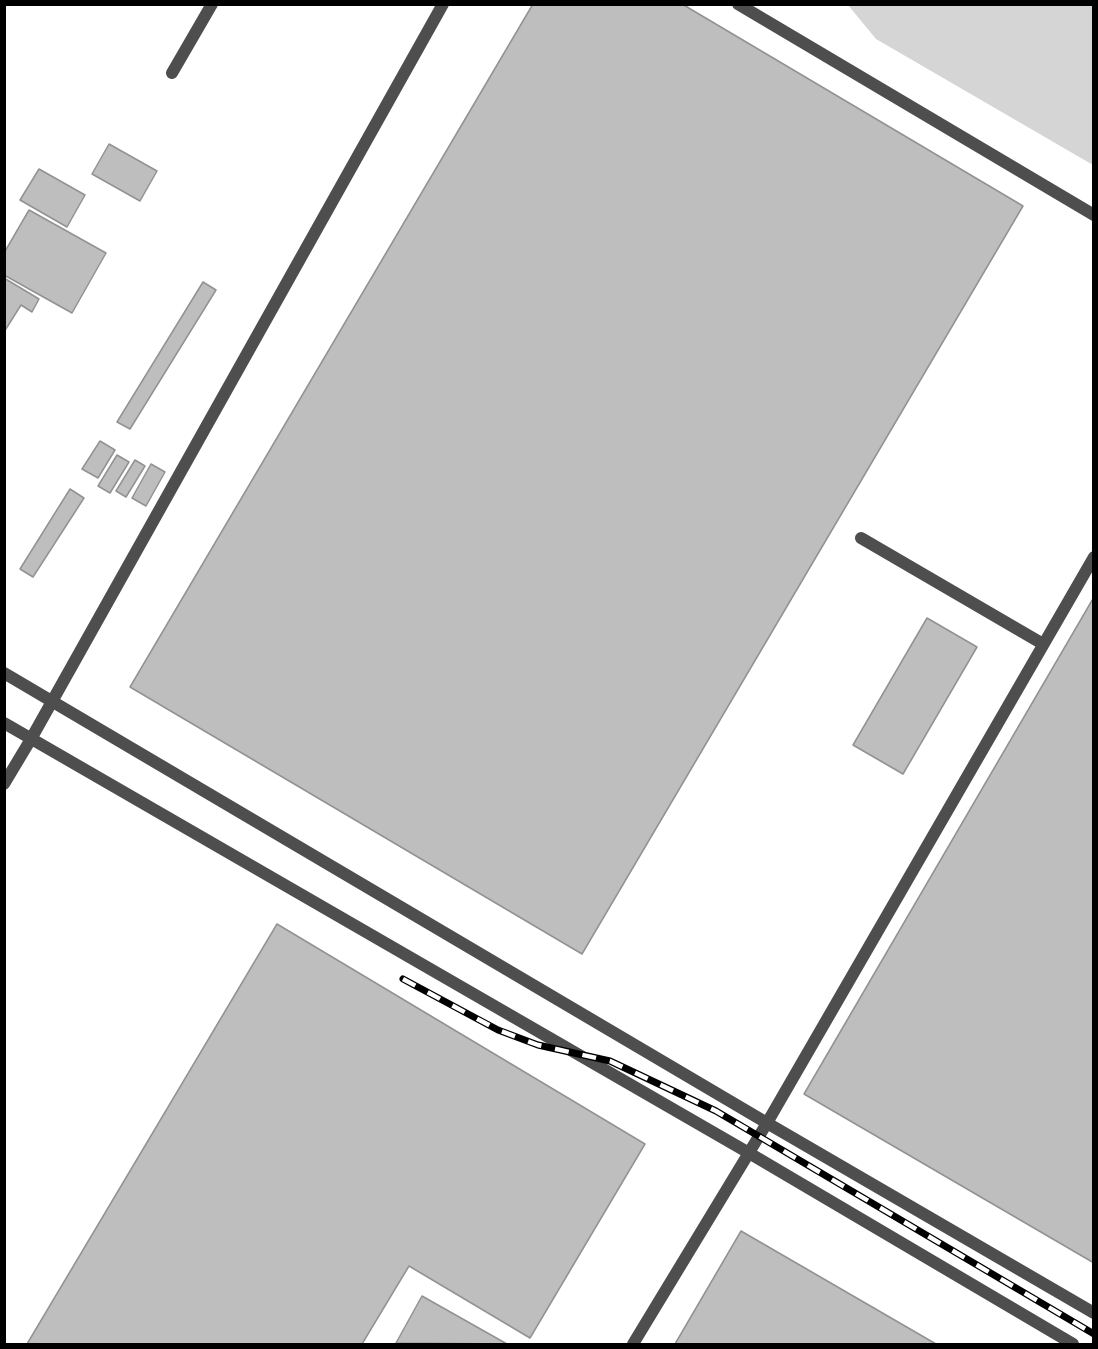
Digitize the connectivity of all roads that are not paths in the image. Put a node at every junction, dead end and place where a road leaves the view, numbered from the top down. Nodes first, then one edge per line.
1 (212, 4) edge
2 (443, 4) edge
3 (738, 4) edge
4 (172, 73) dead end
5 (1094, 215) edge
6 (861, 538) dead end
7 (1094, 557) edge
8 (1043, 644) junction
9 (4, 673) edge
10 (52, 701) junction
11 (4, 723) edge
12 (31, 740) junction
13 (4, 784) edge
14 (767, 1123) junction
15 (749, 1153) junction
16 (1094, 1313) edge
17 (633, 1344) edge
18 (1073, 1344) edge

1 - 4 lane
2 - 10 lane
3 - 5 lane
6 - 8 lane
7 - 8 lane
8 - 14 lane
9 - 10 lane
10 - 12 lane
10 - 14 lane
11 - 12 lane
12 - 13 lane
12 - 15 lane
14 - 15 lane
14 - 16 lane
15 - 17 lane
15 - 18 lane

